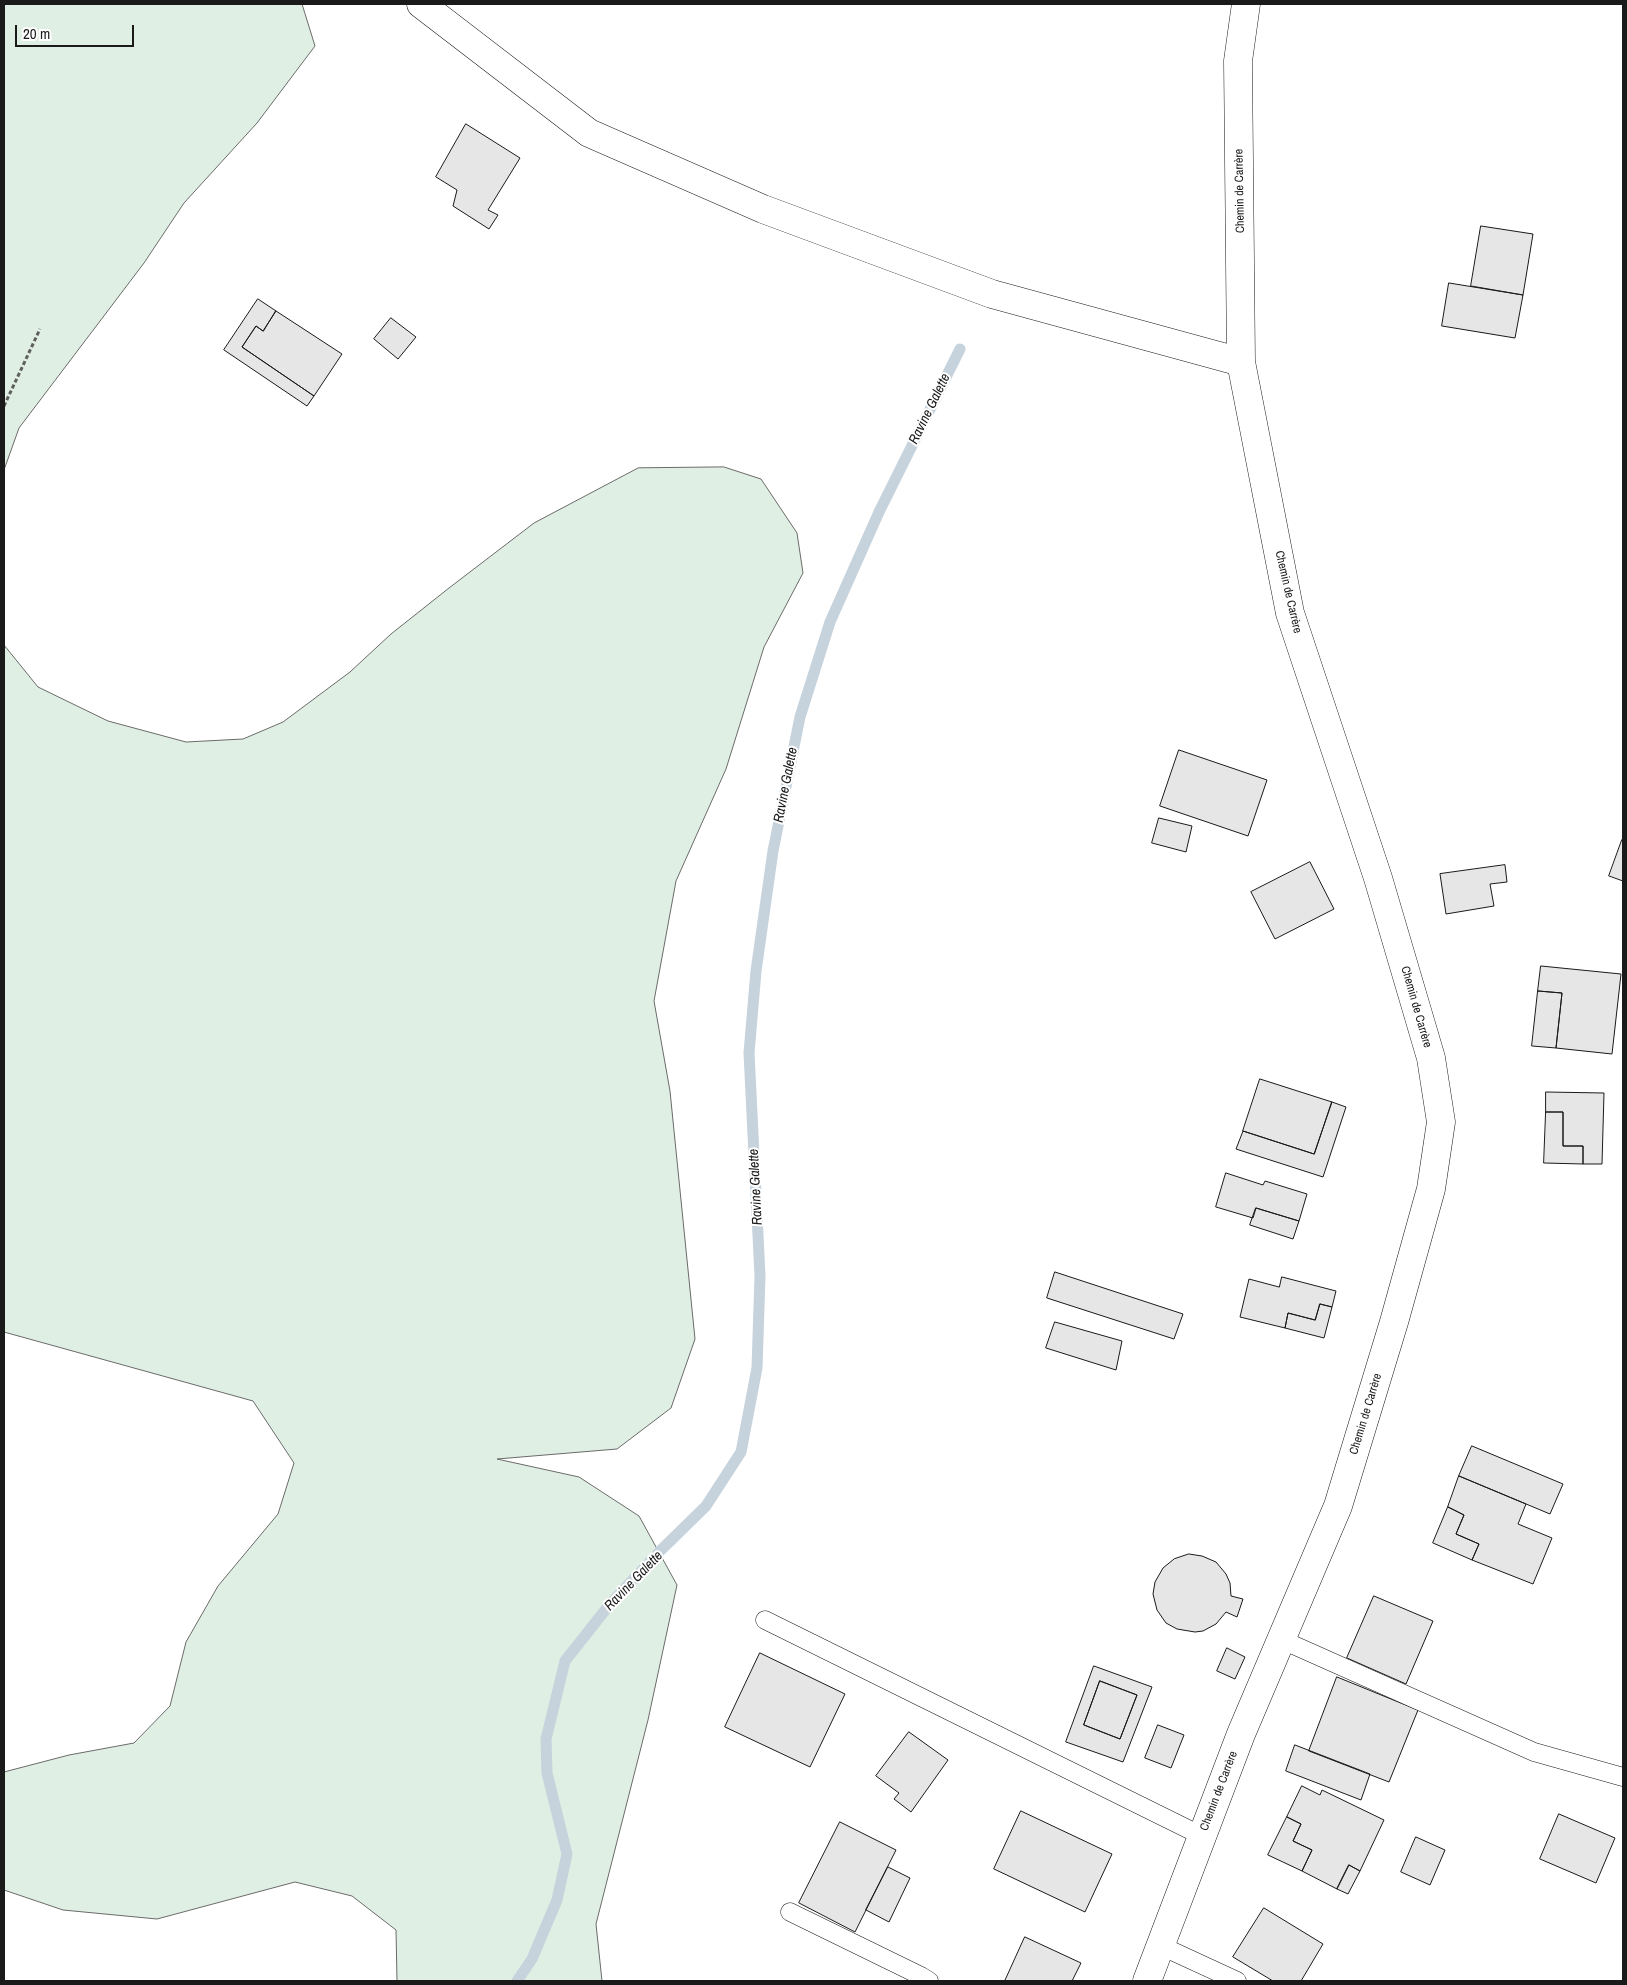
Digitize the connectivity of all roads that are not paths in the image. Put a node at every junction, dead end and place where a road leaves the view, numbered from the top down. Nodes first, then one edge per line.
1 (421, 4) edge
2 (1246, 4) edge
3 (1241, 362) junction
4 (764, 1620) dead end
5 (1280, 1639) junction
6 (1623, 1777) edge
7 (1202, 1836) junction
8 (790, 1912) dead end
9 (1159, 1945) junction
10 (929, 1981) edge
11 (1147, 1981) edge
12 (1237, 1981) edge

1 - 3 street
2 - 3 street, Chemin de Carrère
3 - 5 street, Chemin de Carrère
4 - 7 lane
5 - 6 lane
5 - 7 street, Chemin de Carrère
7 - 9 street, Chemin de Carrère
8 - 10 lane
9 - 11 street, Chemin de Carrère
9 - 12 lane

